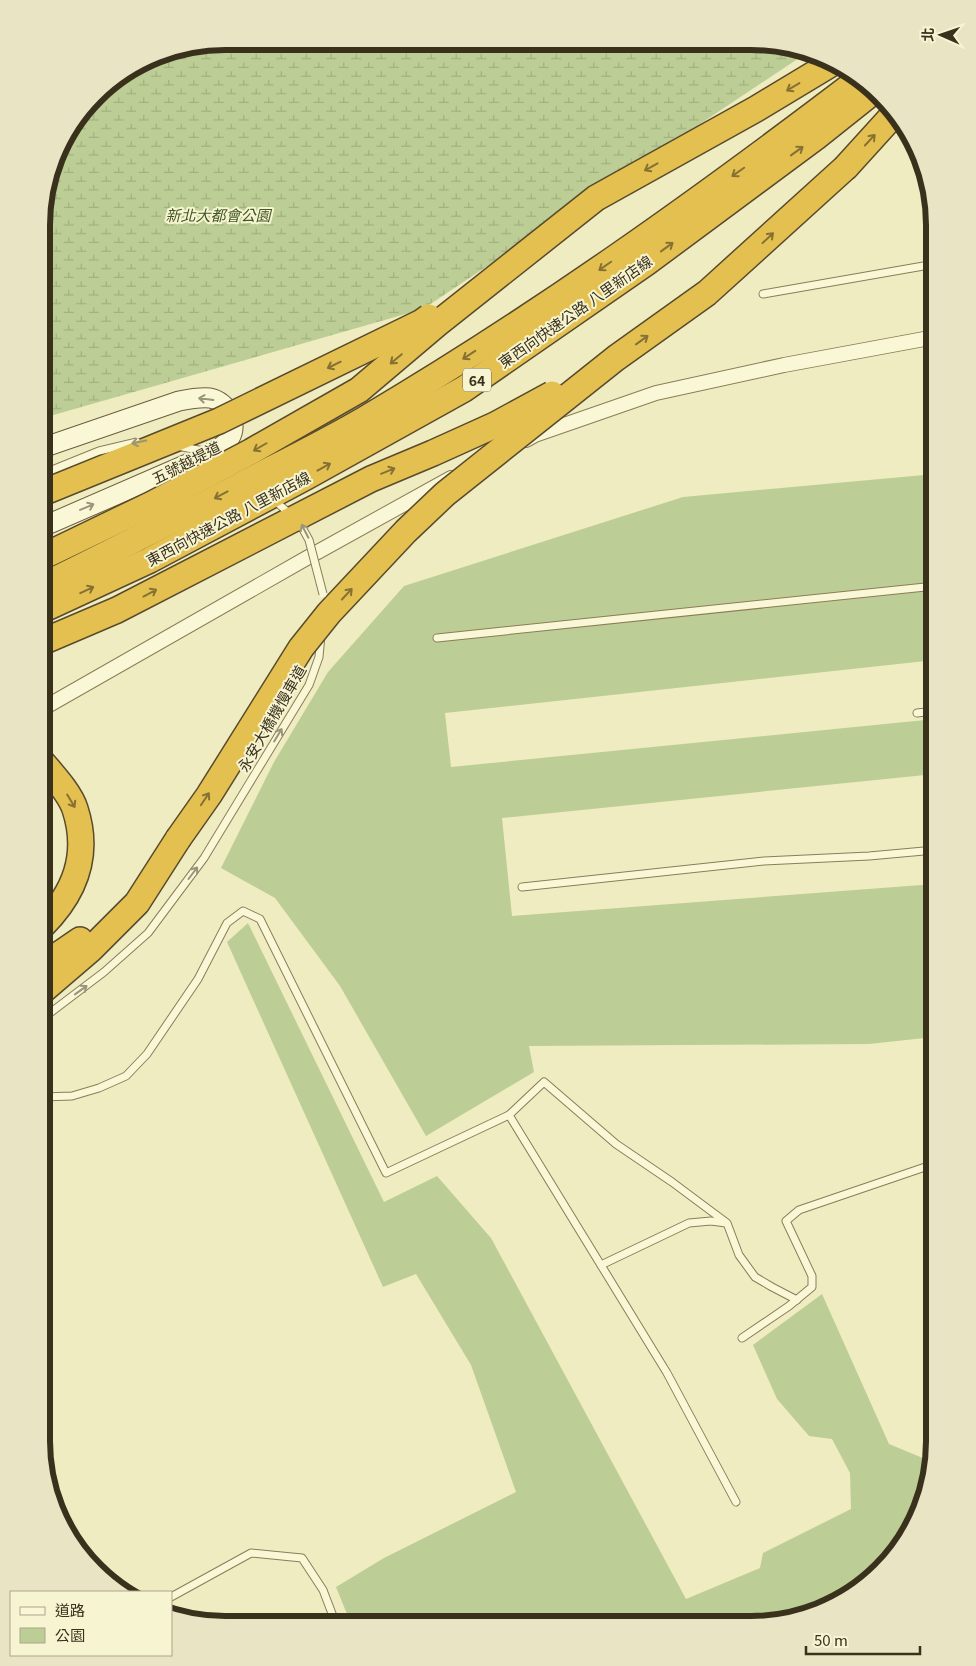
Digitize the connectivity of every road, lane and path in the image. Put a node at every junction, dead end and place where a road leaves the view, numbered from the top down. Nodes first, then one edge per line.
1 (826, 67) edge
2 (854, 84) edge
3 (868, 95) edge
4 (890, 119) edge
5 (596, 198) junction
6 (926, 266) edge
7 (763, 294) dead end
8 (926, 339) edge
9 (616, 358) junction
10 (50, 445) edge
11 (234, 467) dead end
12 (50, 471) edge
13 (242, 473) dead end
14 (257, 486) dead end
15 (50, 490) edge
16 (264, 492) dead end
17 (50, 524) edge
18 (50, 553) edge
19 (50, 582) edge
20 (926, 587) edge
21 (322, 603) dead end
22 (50, 606) edge
23 (322, 612) dead end
24 (437, 638) dead end
25 (50, 639) edge
26 (50, 704) edge
27 (917, 712) dead end
28 (926, 712) edge
29 (50, 771) edge
30 (178, 840) junction
31 (926, 851) edge
32 (522, 887) dead end
33 (50, 917) edge
34 (50, 960) edge
35 (50, 984) edge
36 (50, 1012) edge
37 (50, 1097) edge
38 (509, 1115) junction
39 (926, 1167) edge
40 (727, 1223) junction
41 (601, 1265) junction
42 (797, 1300) junction
43 (742, 1338) dead end
44 (736, 1502) dead end
45 (172, 1596) edge
46 (333, 1616) edge

1 -> 5 highway, bridge
2 -> 19 highway, 東西向快速公路 八里新店線 / 64, bridge
22 -> 3 highway, 東西向快速公路 八里新店線 / 64, bridge
9 -> 4 highway, bridge
5 -> 15 highway, bridge
5 -> 18 highway, bridge
6 - 7 lane
8 - 26 street
25 -> 9 highway, bridge
30 -> 9 highway, bridge
17 -> 10 street, 五號越堤道
11 -> 12 lane, bridge
13 - 14 lane
21 -> 16 lane, bridge
20 - 24 lane
36 -> 23 lane, 永安大橋機慢車道
27 - 28 lane
29 -> 33 highway
30 - 34 highway
30 - 35 highway
31 - 32 lane
37 - 38 lane
38 - 40 lane
38 - 41 lane
39 - 42 lane
40 - 41 lane
40 - 42 lane
41 - 44 lane
42 - 43 lane
45 - 46 lane

